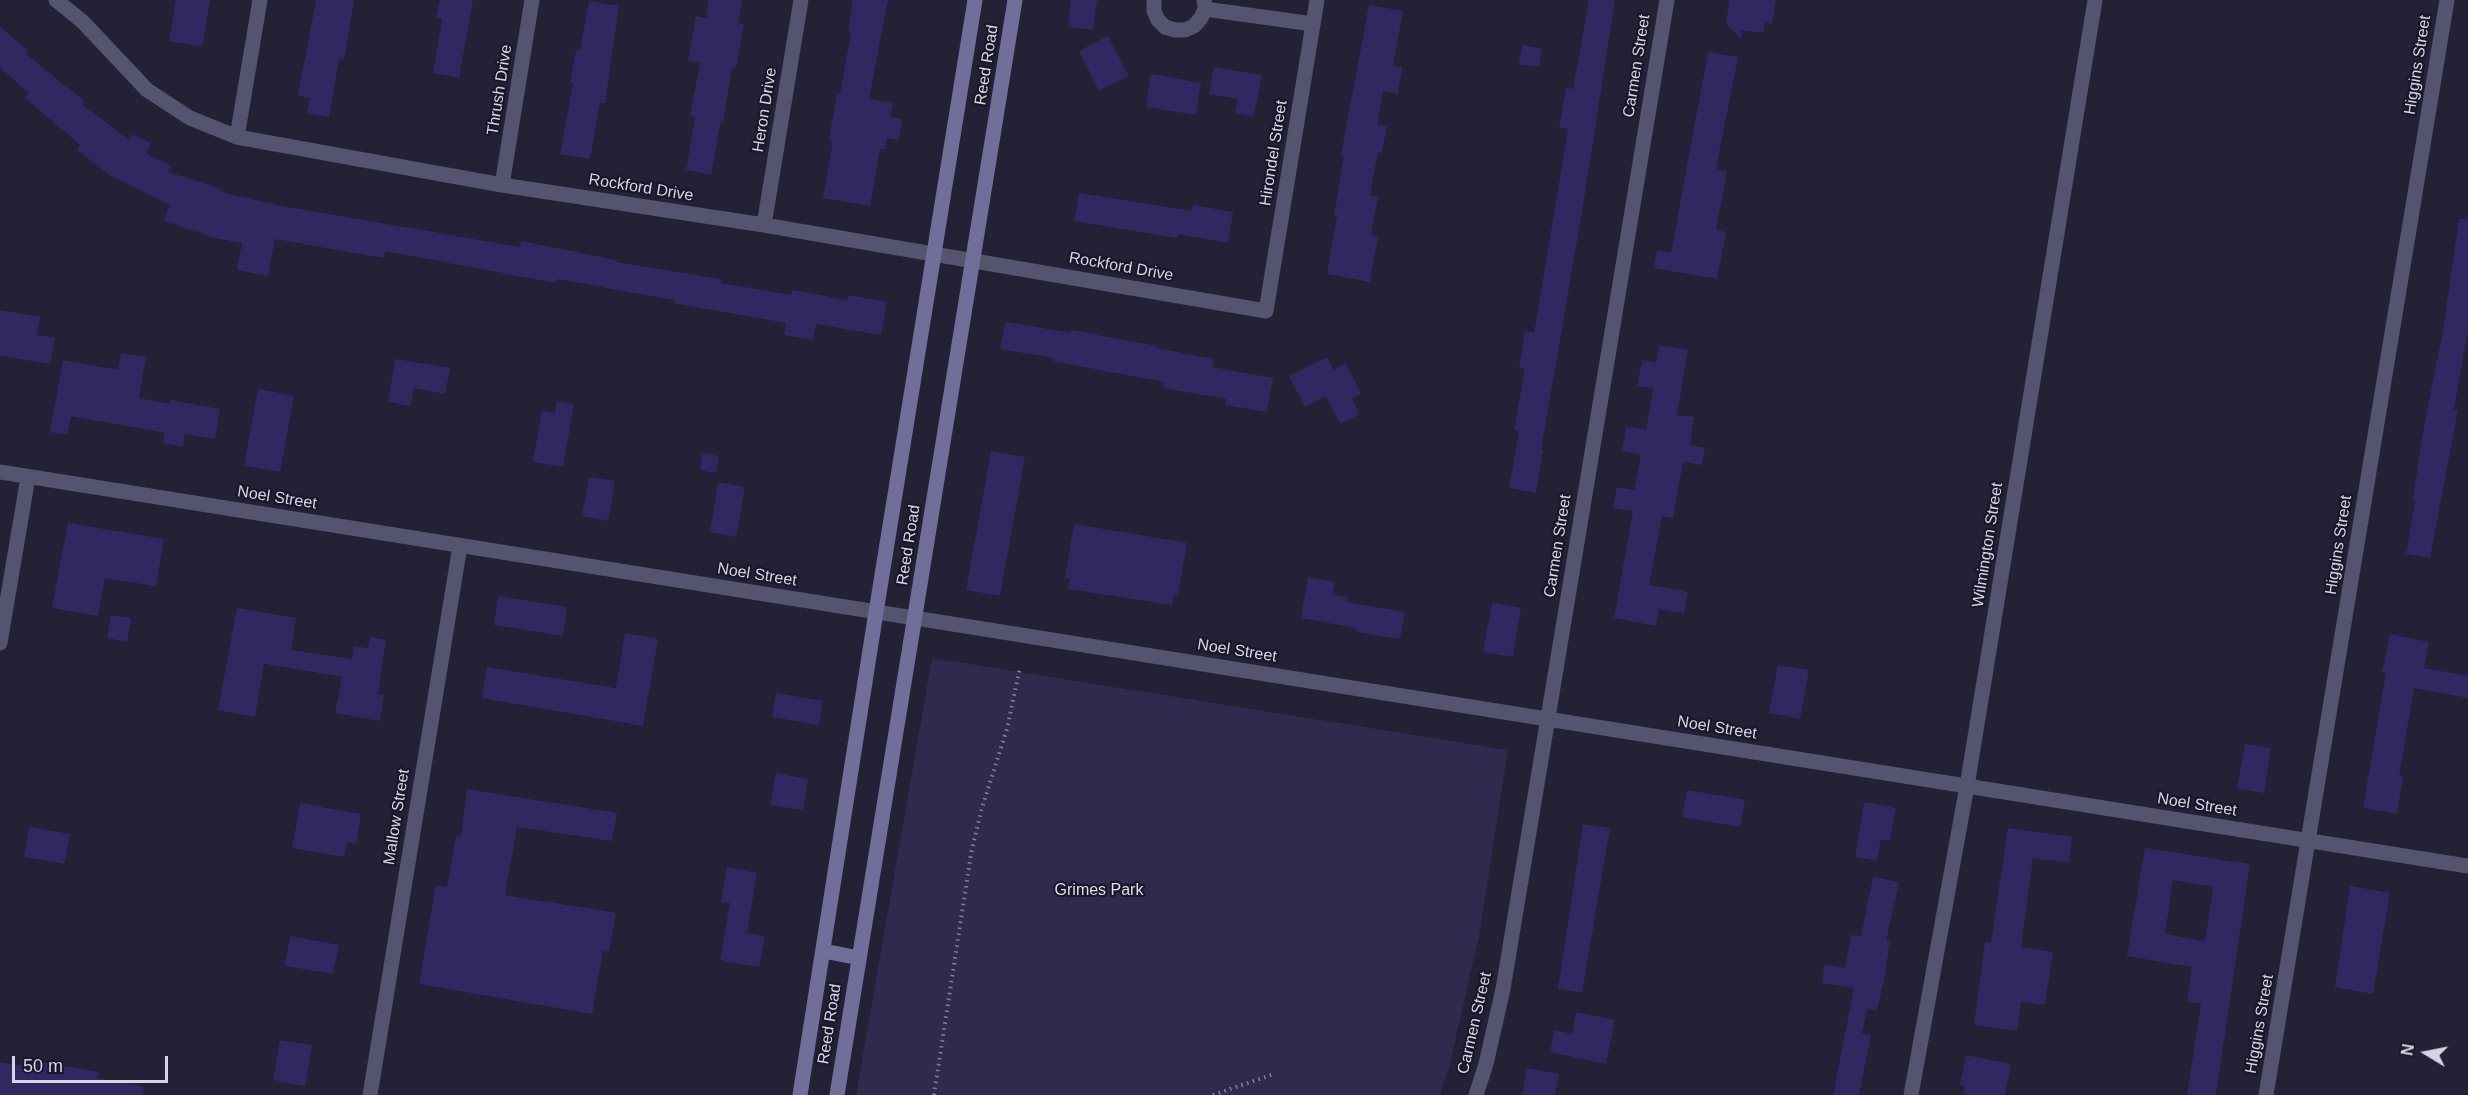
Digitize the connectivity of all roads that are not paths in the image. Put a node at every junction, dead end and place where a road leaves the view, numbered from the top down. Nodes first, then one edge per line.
1 (56, 0) edge
2 (260, 0) edge
3 (532, 0) edge
4 (801, 0) edge
5 (975, 0) edge
6 (1015, 0) edge
7 (1154, 0) edge
8 (1317, 0) edge
9 (1667, 0) edge
10 (2096, 0) edge
11 (2447, 0) edge
12 (1204, 4) edge
13 (1313, 24) junction
14 (237, 138) junction
15 (502, 185) junction
16 (764, 225) junction
17 (934, 254) junction
18 (973, 260) junction
19 (1266, 311) joint
20 (0, 472) edge
21 (28, 477) junction
22 (460, 546) junction
23 (876, 612) junction
24 (916, 618) junction
25 (0, 643) edge
26 (1548, 719) junction
27 (1966, 786) junction
28 (2308, 841) junction
29 (2468, 866) edge
30 (824, 951) junction
31 (859, 958) junction
32 (370, 1095) edge
33 (800, 1095) edge
34 (837, 1095) edge
35 (1476, 1095) edge
36 (1911, 1095) edge
37 (2266, 1095) edge

1 - 14 street, Rockford Drive
2 - 14 street
3 - 15 street, Thrush Drive
4 - 16 street, Heron Drive
5 - 17 street, Reed Road
6 - 18 street, Reed Road
7 - 12 street
8 - 13 street, Hirondel Street
9 - 26 street, Carmen Street
10 - 27 street, Wilmington Street
11 - 28 street, Higgins Street
12 - 13 street
13 - 19 street, Hirondel Street
14 - 15 street, Rockford Drive
15 - 16 street, Rockford Drive
16 - 17 street, Rockford Drive
17 - 18 street, Rockford Drive
17 - 23 street, Reed Road
18 - 19 street, Rockford Drive
18 - 24 street, Reed Road
20 - 21 street, Noel Street
21 - 22 street, Noel Street
21 - 25 street
22 - 23 street, Noel Street
22 - 32 street, Mallow Street
23 - 24 street, Noel Street
23 - 30 street, Reed Road
24 - 26 street, Noel Street
24 - 31 street, Reed Road
26 - 27 street, Noel Street
26 - 35 street, Carmen Street
27 - 28 street, Noel Street
27 - 36 street, Wilmington Street
28 - 29 street, Noel Street
28 - 37 street, Higgins Street
30 - 31 street
30 - 33 street, Reed Road
31 - 34 street, Reed Road

